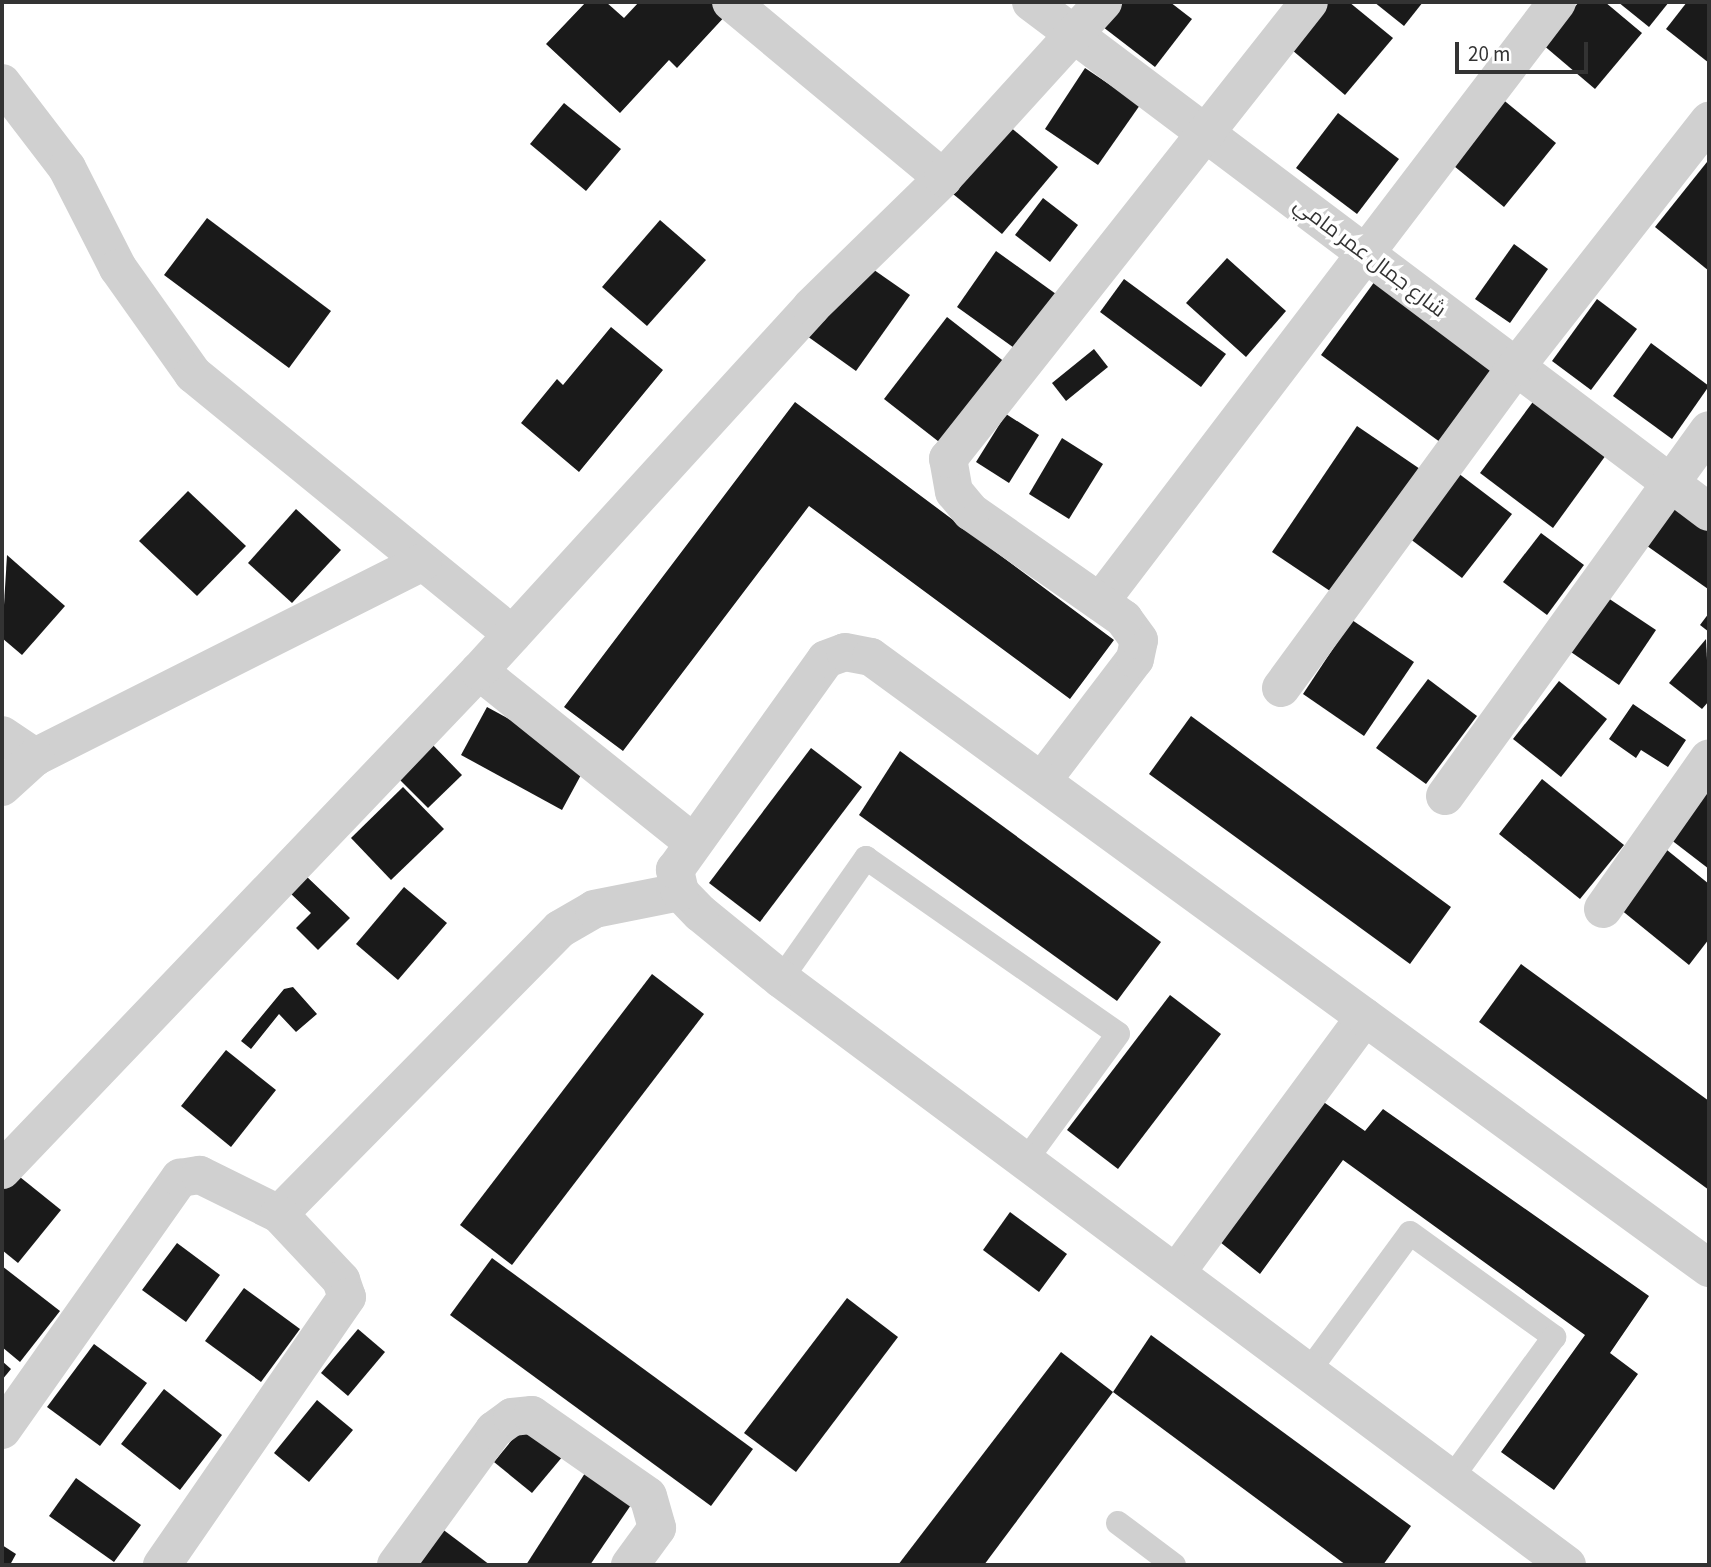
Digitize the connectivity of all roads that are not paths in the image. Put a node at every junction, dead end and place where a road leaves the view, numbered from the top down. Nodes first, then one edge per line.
1 (731, 2) edge
2 (1031, 2) edge
3 (1103, 2) edge
4 (1309, 2) edge
5 (1557, 2) edge
6 (1071, 36) junction
7 (2, 83) edge
8 (1709, 121) edge
9 (1209, 135) junction
10 (943, 178) junction
11 (1365, 254) junction
12 (1516, 367) junction
13 (1709, 430) edge
14 (1669, 482) junction
15 (1709, 512) edge
16 (423, 562) junction
17 (1100, 602) junction
18 (512, 634) junction
19 (479, 671) junction
20 (1281, 688) dead end
21 (2, 735) edge
22 (35, 757) junction
23 (1709, 758) edge
24 (1042, 780) junction
25 (2, 787) edge
26 (1445, 796) dead end
27 (694, 843) junction
28 (680, 892) junction
29 (1603, 909) dead end
30 (781, 979) junction
31 (1365, 1017) junction
32 (1026, 1160) junction
33 (2, 1170) edge
34 (279, 1214) junction
35 (1709, 1268) edge
36 (1176, 1273) junction
37 (1308, 1372) junction
38 (2, 1430) edge
39 (1451, 1479) junction
40 (1118, 1524) dead end
41 (162, 1565) edge
42 (396, 1565) edge
43 (630, 1565) edge
44 (1174, 1565) edge
45 (1567, 1565) edge

1 - 10 street
2 - 6 street, شارع جمال عمر مامي
3 - 6 street
4 - 9 street
5 - 11 street
6 - 9 street, شارع جمال عمر مامي
6 - 10 street
7 - 16 street
8 - 12 street
9 - 11 street, شارع جمال عمر مامي
9 - 17 street
10 - 18 street
11 - 12 street, شارع جمال عمر مامي
11 - 17 street
12 - 14 street, شارع جمال عمر مامي
12 - 20 street
13 - 14 street
14 - 15 street, شارع جمال عمر مامي
14 - 26 street
16 - 18 street
16 - 22 street
17 - 24 street
18 - 19 street
19 - 27 street
19 - 33 street
21 - 22 street
22 - 25 street
23 - 29 street
24 - 27 street
24 - 31 street
27 - 28 street
28 - 30 street
28 - 34 street
30 - 32 street
30 - 32 lane
31 - 35 street
31 - 36 street
32 - 36 street
34 - 38 street
34 - 41 street
36 - 37 street
37 - 39 street
37 - 39 lane
39 - 45 street
40 - 44 lane
42 - 43 street

